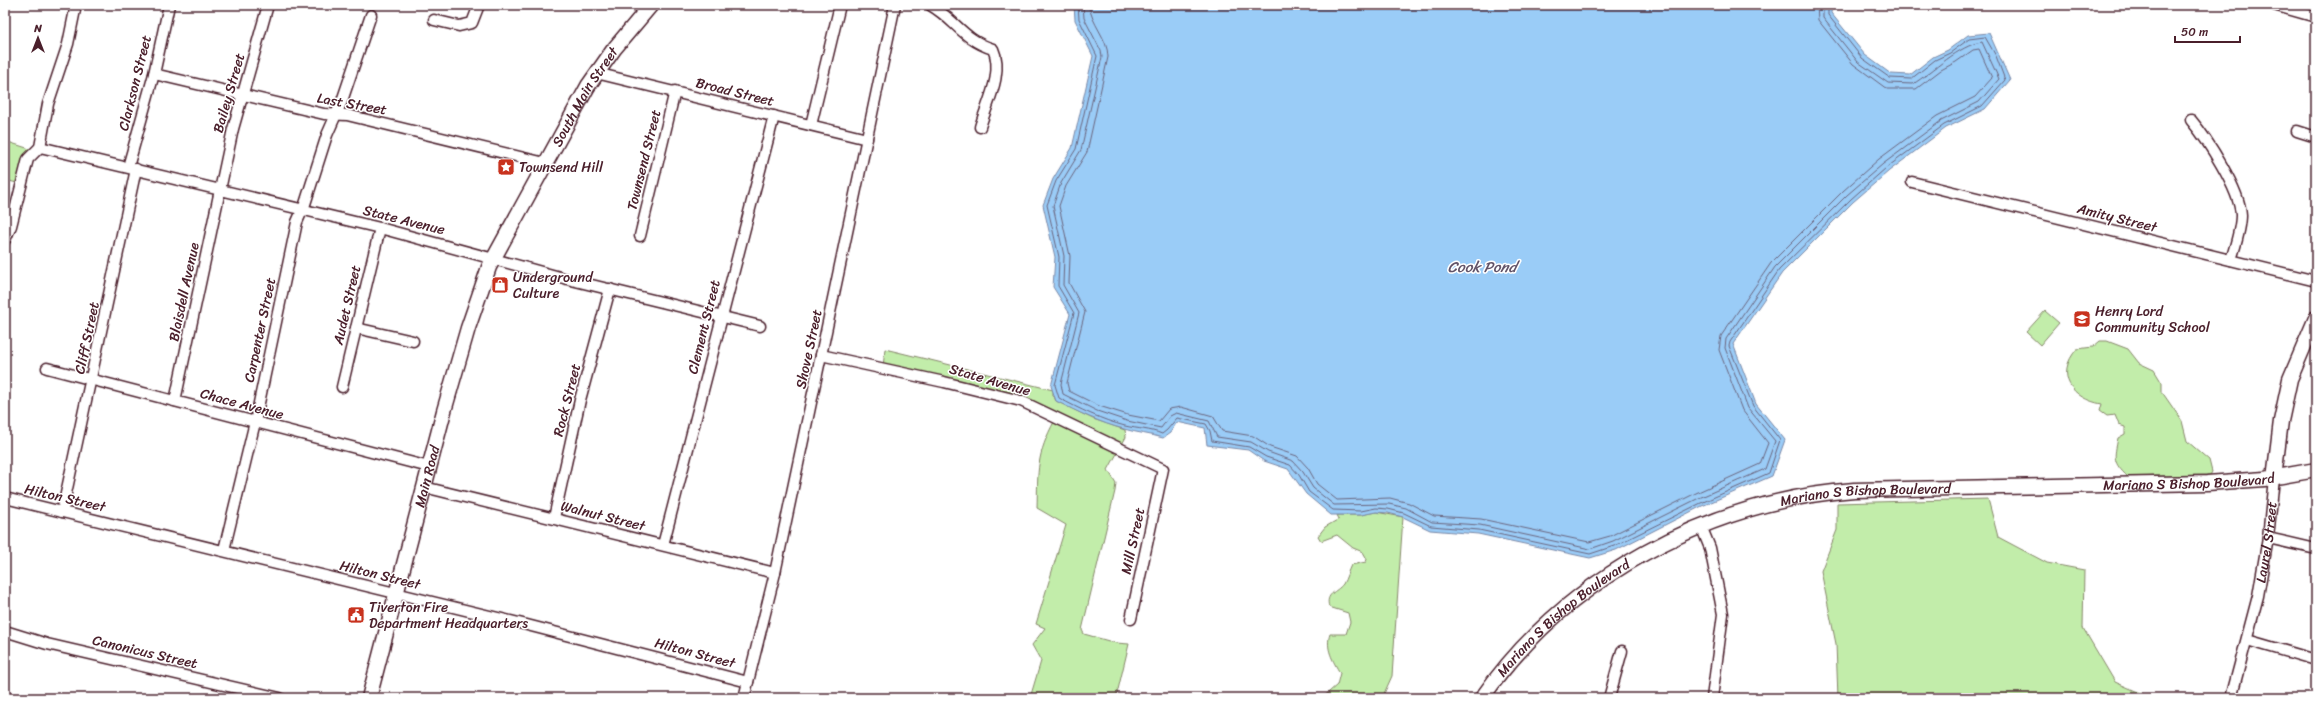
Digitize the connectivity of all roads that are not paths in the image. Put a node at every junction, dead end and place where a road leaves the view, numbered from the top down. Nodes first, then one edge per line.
1 (76, 5) edge
2 (169, 5) edge
3 (268, 5) edge
4 (479, 5) edge
5 (651, 5) edge
6 (840, 5) edge
7 (895, 5) edge
8 (930, 5) edge
9 (2274, 5) edge
10 (371, 15) dead end
11 (2316, 17) edge
12 (434, 20) dead end
13 (596, 73) junction
14 (154, 74) junction
15 (675, 91) junction
16 (244, 96) junction
17 (336, 114) junction
18 (774, 116) junction
19 (2191, 120) dead end
20 (811, 125) junction
21 (980, 127) dead end
22 (2297, 131) dead end
23 (2316, 137) edge
24 (867, 139) junction
25 (40, 147) junction
26 (545, 163) junction
27 (132, 168) junction
28 (1912, 182) dead end
29 (221, 190) junction
30 (303, 210) junction
31 (380, 228) junction
32 (640, 236) dead end
33 (5, 240) edge
34 (493, 258) junction
35 (2231, 260) junction
36 (2316, 281) edge
37 (610, 289) junction
38 (721, 316) junction
39 (2316, 318) edge
40 (760, 326) dead end
41 (356, 328) junction
42 (413, 341) dead end
43 (822, 355) junction
44 (47, 368) dead end
45 (93, 379) junction
46 (342, 387) dead end
47 (175, 400) junction
48 (255, 422) junction
49 (430, 467) junction
50 (1163, 469) joint
51 (2316, 470) edge
52 (2274, 478) junction
53 (424, 487) junction
54 (5, 498) edge
55 (62, 512) junction
56 (554, 518) junction
57 (1701, 526) junction
58 (2268, 538) junction
59 (663, 545) junction
60 (2316, 548) edge
61 (224, 550) junction
62 (774, 573) junction
63 (397, 594) junction
64 (1131, 619) dead end
65 (5, 631) edge
66 (2247, 640) junction
67 (1622, 650) dead end
68 (2316, 660) edge
69 (748, 682) junction
70 (280, 698) edge
71 (369, 698) edge
72 (744, 698) edge
73 (1482, 698) edge
74 (1609, 698) edge
75 (1712, 698) edge
76 (2231, 698) edge

1 - 25 street
2 - 14 street, Clarkson Street
3 - 16 street, Bailey Street
4 - 12 street
5 - 13 main road, South Main Street
6 - 20 street
7 - 24 street, Shove Street
8 - 21 street
9 - 11 street
10 - 17 street, Carpenter Street
13 - 15 street, Broad Street
13 - 26 main road, South Main Street
14 - 16 street, Last Street
14 - 27 street, Clarkson Street
15 - 18 street, Broad Street
15 - 32 street, Townsend Street
16 - 17 street, Last Street
16 - 29 street, Bailey Street
17 - 26 street, Last Street
17 - 30 street, Carpenter Street
18 - 20 street, Broad Street
18 - 38 street, Clement Street
19 - 35 street
20 - 24 street, Broad Street
22 - 23 street
24 - 43 street, Shove Street
25 - 27 street, State Avenue
25 - 33 street
26 - 34 main road, South Main Street
27 - 29 street, State Avenue
27 - 45 street, Cliff Street
28 - 35 street, Amity Street
29 - 30 street, State Avenue
29 - 47 street, Blaisdell Avenue
30 - 31 street, State Avenue
30 - 48 street, Carpenter Street
31 - 34 street, State Avenue
31 - 41 street, Audet Street
34 - 37 street, State Avenue
34 - 49 main road, Main Road
35 - 36 street, Amity Street
37 - 38 street, State Avenue
37 - 56 street, Rock Street
38 - 40 street, State Avenue
38 - 59 street, Clement Street
39 - 52 main road, Laurel Street
41 - 42 street
41 - 46 street, Audet Street
43 - 50 street, State Avenue
43 - 62 street, Shove Street
44 - 45 street, Chace Avenue
45 - 47 street, Chace Avenue
45 - 55 street, Cliff Street
47 - 48 street, Chace Avenue
48 - 49 street, Chace Avenue
48 - 61 street, Carpenter Street
49 - 53 main road, Main Road
50 - 64 street, Mill Street
51 - 52 main road, Mariano S Bishop Boulevard
52 - 57 main road, Mariano S Bishop Boulevard
52 - 58 street, Laurel Street
53 - 56 street, Walnut Street
53 - 63 main road, Main Road
54 - 55 street, Hilton Street
55 - 61 street, Hilton Street
56 - 59 street, Walnut Street
57 - 73 main road, Mariano S Bishop Boulevard
57 - 75 street
58 - 60 street
58 - 66 street, Laurel Street
59 - 62 street, Walnut Street
61 - 63 street, Hilton Street
62 - 69 street, Shove Street
63 - 69 street, Hilton Street
63 - 71 main road, Main Road
65 - 70 street, Canonicus Street
66 - 68 street
66 - 76 street, Laurel Street
67 - 74 street
69 - 72 street, Shove Street

